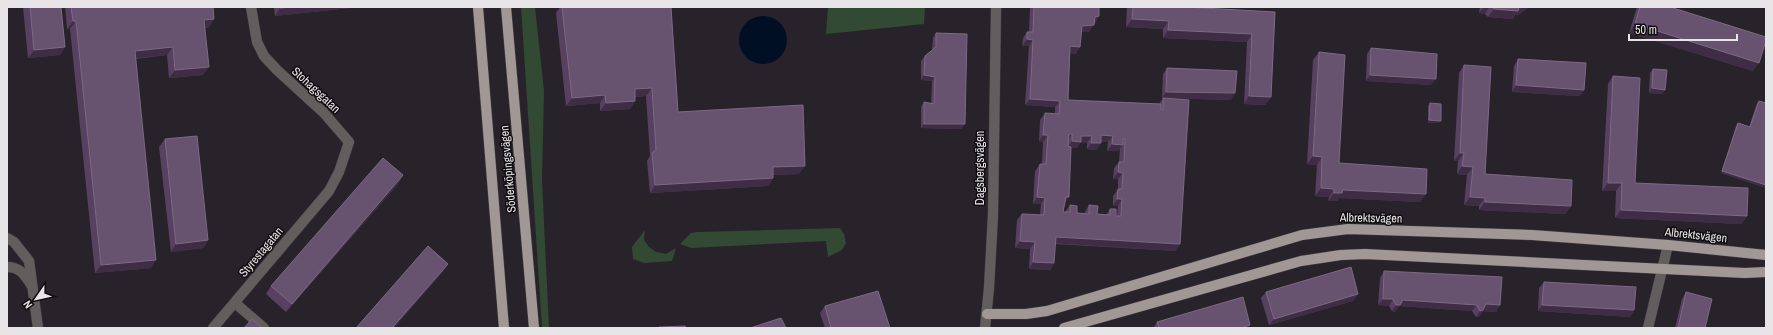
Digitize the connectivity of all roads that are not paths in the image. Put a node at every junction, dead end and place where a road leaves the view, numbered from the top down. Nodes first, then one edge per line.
1 (251, 7) edge
2 (478, 7) edge
3 (506, 7) edge
4 (996, 7) edge
5 (329, 191) joint
6 (7, 238) edge
7 (1668, 245) junction
8 (1766, 254) edge
9 (7, 267) edge
10 (1663, 269) junction
11 (1766, 272) edge
12 (32, 286) junction
13 (235, 303) junction
14 (987, 314) junction
15 (38, 328) edge
16 (213, 328) edge
17 (264, 328) edge
18 (504, 328) edge
19 (534, 328) edge
20 (985, 328) edge
21 (1064, 328) edge
22 (1648, 328) edge

1 - 5 street, Stohagsgatan
2 - 18 main road, Söderköpingsvägen
3 - 19 main road, Söderköpingsvägen
4 - 14 street, Dagsbergsvägen
5 - 13 street, Styrestagatan
6 - 12 street
7 - 8 main road, Albrektsvägen
7 - 10 street
7 - 14 main road, Albrektsvägen
9 - 12 street
10 - 11 main road
10 - 21 main road
10 - 22 street
12 - 15 street
13 - 16 street, Styrestagatan
13 - 17 street
14 - 20 street, Dagsbergsvägen

